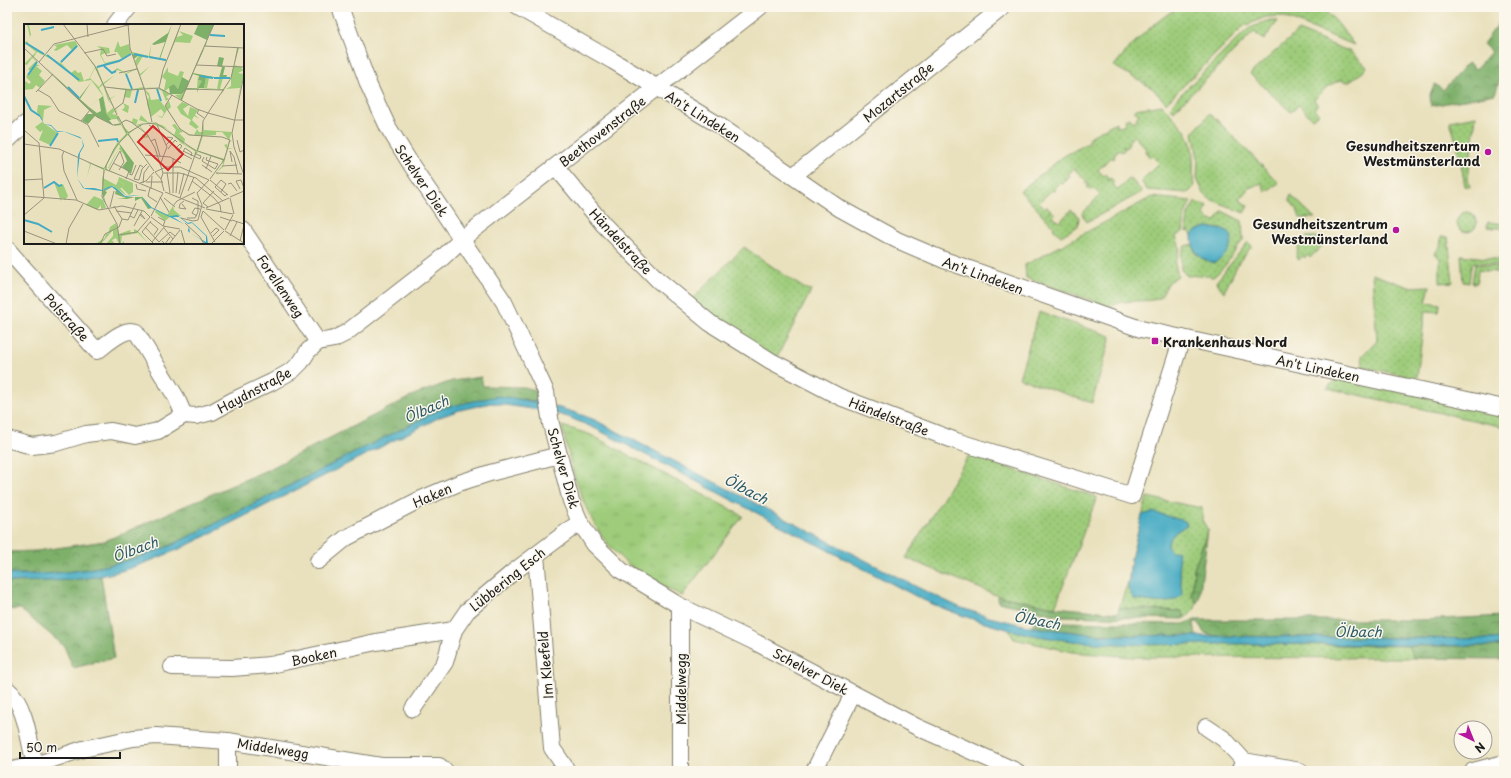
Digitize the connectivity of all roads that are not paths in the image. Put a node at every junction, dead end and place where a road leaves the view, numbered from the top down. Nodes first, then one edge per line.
1 (129, 7) edge
2 (340, 7) edge
3 (519, 7) edge
4 (760, 7) edge
5 (1003, 7) edge
6 (116, 24) edge
7 (657, 87) junction
8 (24, 125) edge
9 (7, 141) edge
10 (556, 167) junction
11 (793, 176) junction
12 (244, 231) edge
13 (462, 239) junction
14 (7, 249) edge
15 (1182, 338) junction
16 (318, 342) junction
17 (1504, 408) edge
18 (184, 415) junction
19 (7, 439) edge
20 (559, 455) junction
21 (580, 522) junction
22 (536, 556) junction
23 (318, 561) dead end
24 (680, 606) junction
25 (454, 630) junction
26 (172, 667) dead end
27 (7, 689) edge
28 (853, 694) junction
29 (413, 710) dead end
30 (1206, 727) dead end
31 (228, 741) junction
32 (1504, 763) edge
33 (342, 765) edge
34 (1242, 766) edge
35 (37, 767) edge
36 (7, 771) edge
37 (228, 771) edge
38 (445, 771) edge
39 (566, 771) edge
40 (680, 771) edge
41 (814, 771) edge
42 (1016, 771) edge
43 (1300, 771) edge
44 (1473, 771) edge

1 - 6 street
2 - 13 street, Schelver Diek
3 - 7 street, An't Lindeken
4 - 7 street, Beethovenstraße
5 - 11 street, Mozartstraße
7 - 10 street, Beethovenstraße
7 - 11 street, An't Lindeken
8 - 9 street
10 - 13 street, Beethovenstraße
10 - 15 street, Händelstraße
11 - 15 street, An't Lindeken
12 - 16 street, Forellenweg
13 - 16 street
13 - 20 street, Schelver Diek
14 - 18 street, Polstraße
15 - 17 street, An't Lindeken
16 - 18 street, Haydnstraße
18 - 19 street
20 - 21 street, Schelver Diek
20 - 23 street, Haken
21 - 22 street, Lübbering Esch
21 - 24 street, Schelver Diek
22 - 25 street, Lübbering Esch
22 - 39 street, Im Kleefeld
24 - 28 street, Schelver Diek
24 - 40 street, Middelwegg
25 - 26 street, Booken
25 - 29 street, Lübbering Esch
27 - 35 street
28 - 41 street
28 - 42 street, Schelver Diek
30 - 34 street
31 - 33 street, Middelwegg
31 - 35 street, Middelwegg
31 - 37 street, Middelwegg
32 - 44 street
33 - 38 street, Middelwegg
34 - 43 street
35 - 36 street, Middelwegg

